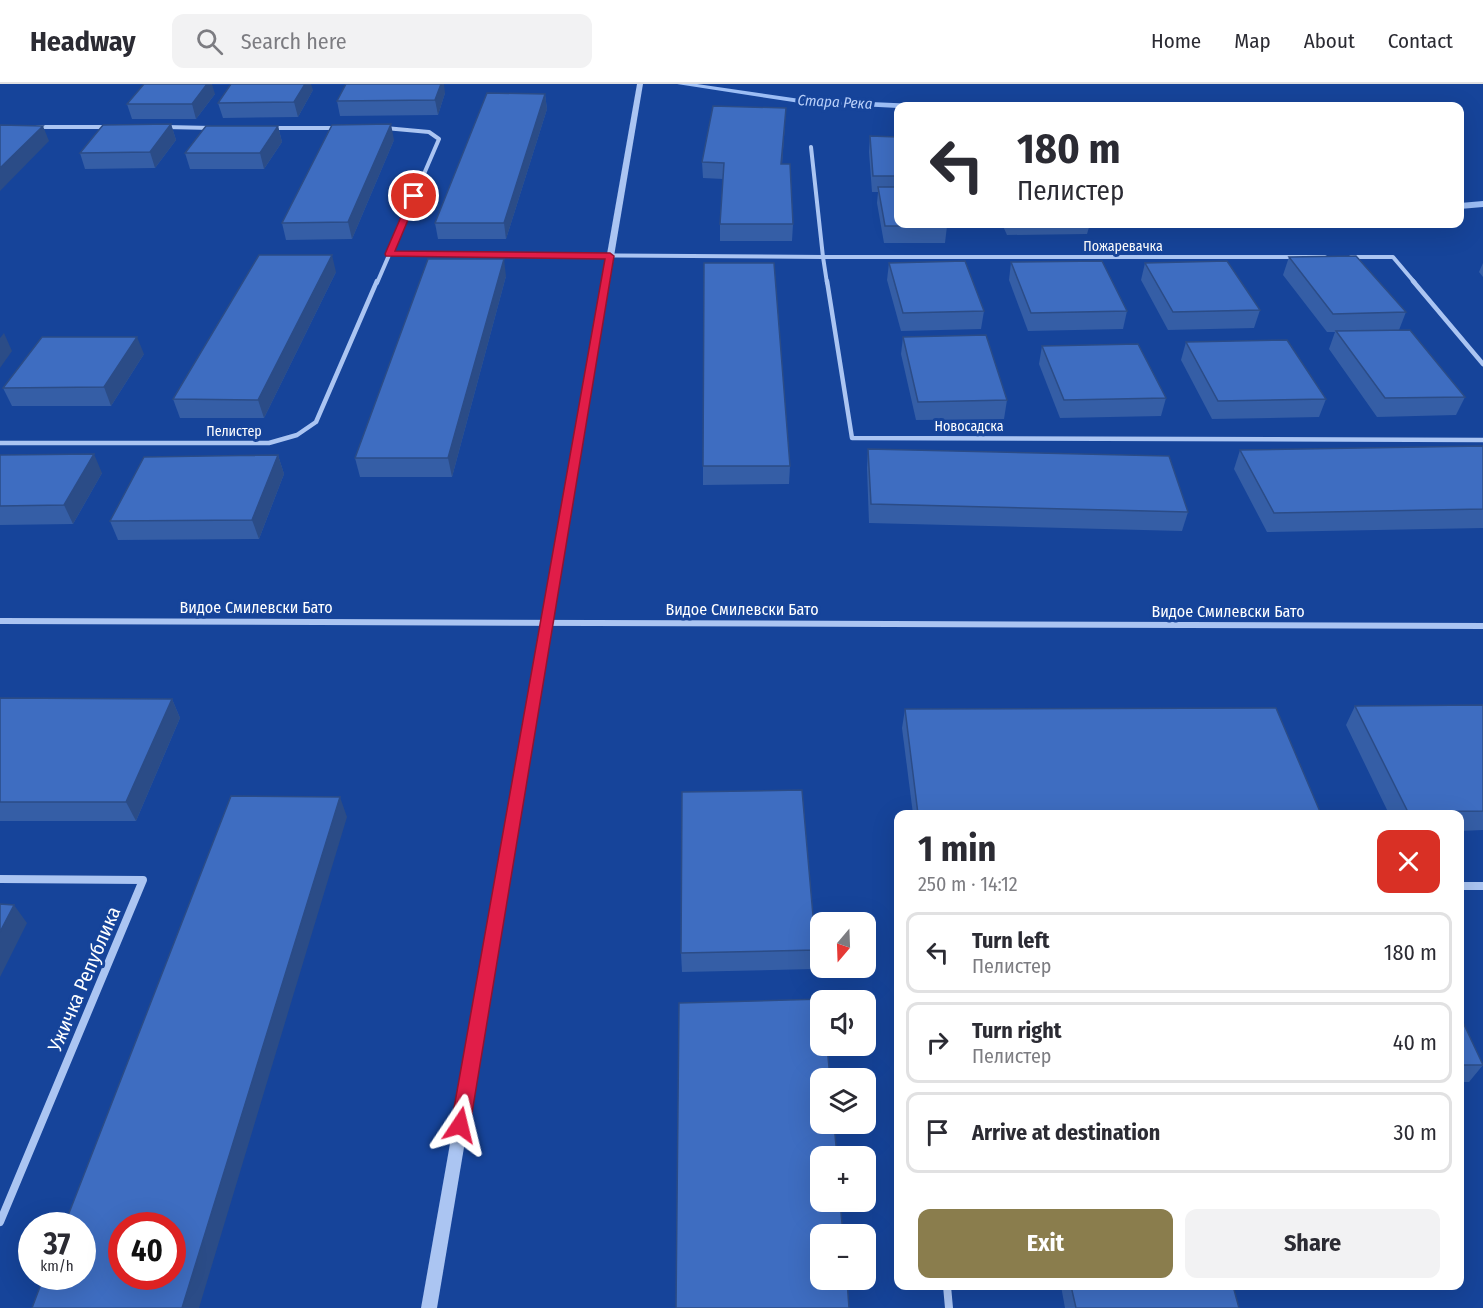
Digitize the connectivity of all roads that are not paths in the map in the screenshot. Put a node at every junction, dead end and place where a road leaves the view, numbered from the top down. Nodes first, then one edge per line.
1 (640, 86) edge
2 (35, 127) edge
3 (118, 127) edge
4 (165, 127) edge
5 (212, 128) edge
6 (260, 128) edge
7 (342, 128) edge
8 (378, 128) edge
9 (811, 147) dead end
10 (389, 254) junction
11 (610, 256) junction
12 (823, 257) junction
13 (1334, 257) edge
14 (1346, 257) edge
15 (1483, 364) edge
16 (1483, 440) edge
17 (0, 443) edge
18 (0, 621) edge
19 (547, 621) junction
20 (1483, 626) edge
21 (0, 879) edge
22 (1464, 886) edge
23 (1483, 886) edge
24 (0, 1222) edge
25 (947, 1290) edge
26 (429, 1308) edge
27 (949, 1308) edge

1 - 11 street
2 - 3 street
4 - 5 street
6 - 7 street
8 - 10 street, Пелистер
9 - 12 street
10 - 11 street
10 - 17 street, Пелистер
11 - 12 street
11 - 19 street
12 - 13 street, Пожаревачка
12 - 16 street, Новосадска
14 - 15 street
18 - 19 street, Видое Смилевски Бато
19 - 20 street, Видое Смилевски Бато
19 - 26 street
21 - 24 street, Ужичка Република
22 - 23 street
25 - 27 street

